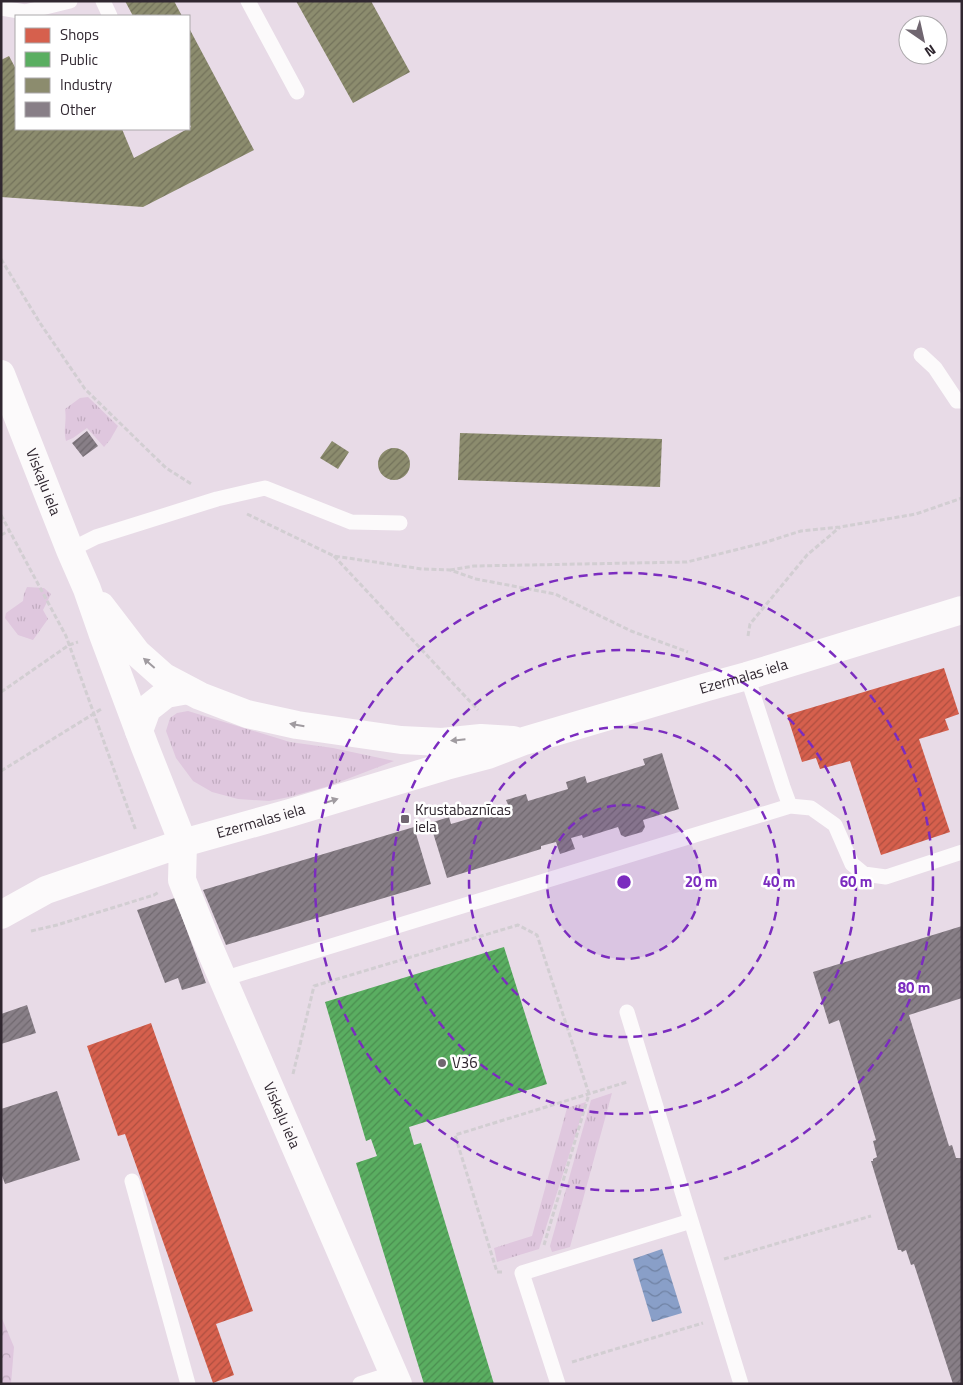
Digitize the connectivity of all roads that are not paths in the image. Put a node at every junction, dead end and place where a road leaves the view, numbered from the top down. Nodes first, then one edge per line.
1 (70, 1) edge
2 (103, 1) edge
3 (248, 1) edge
4 (1, 8) edge
5 (45, 12) edge
6 (110, 15) edge
7 (297, 92) dead end
8 (921, 355) dead end
9 (1, 374) edge
10 (962, 401) edge
11 (400, 523) dead end
12 (70, 550) junction
13 (87, 589) junction
14 (961, 614) edge
15 (747, 676) junction
16 (188, 690) junction
17 (140, 731) junction
18 (524, 741) junction
19 (790, 806) junction
20 (183, 843) junction
21 (962, 852) edge
22 (1, 915) edge
23 (223, 978) junction
24 (627, 1012) dead end
25 (132, 1181) dead end
26 (691, 1221) junction
27 (396, 1378) edge
28 (188, 1384) edge
29 (360, 1384) edge
30 (558, 1384) edge
31 (741, 1384) edge

1 - 5 lane
2 - 6 lane
3 - 7 lane
4 - 5 lane
8 - 10 lane
9 - 12 street, Viskaļu iela
11 - 12 lane
12 - 13 street, Viskaļu iela
16 -> 13 street, Ezermalas iela
13 - 17 street
14 - 15 street, Ezermalas iela
15 - 18 street, Ezermalas iela
15 - 19 lane
16 - 17 street
18 -> 16 street, Ezermalas iela
17 - 20 street
20 -> 18 street, Ezermalas iela
19 - 21 lane
19 - 23 lane
20 - 22 street, Ezermalas iela
20 - 23 street, Viskaļu iela
23 - 27 street, Viskaļu iela
24 - 26 lane
25 - 28 lane
26 - 30 lane
26 - 31 lane
27 - 29 lane

